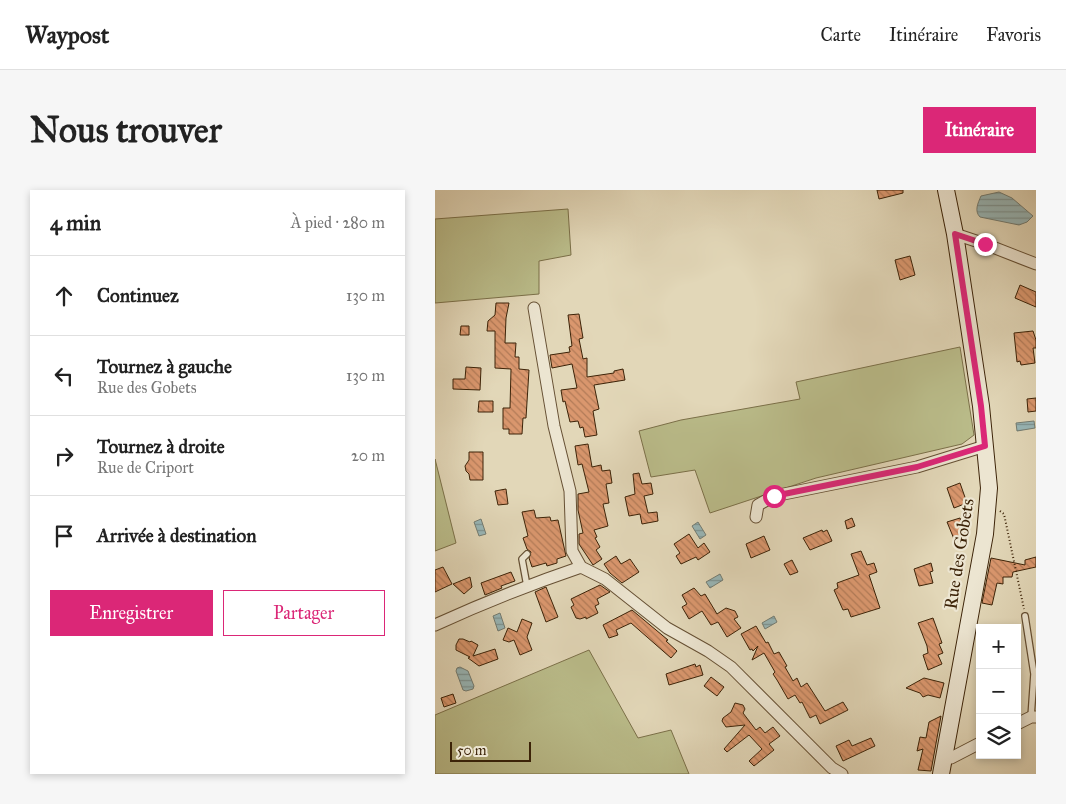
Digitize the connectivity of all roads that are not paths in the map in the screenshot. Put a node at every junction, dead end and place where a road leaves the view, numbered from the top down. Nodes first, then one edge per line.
1 (946, 190) edge
2 (955, 234) junction
3 (1036, 264) edge
4 (534, 308) dead end
5 (985, 446) junction
6 (756, 517) dead end
7 (527, 554) dead end
8 (581, 567) junction
9 (527, 586) junction
10 (1025, 616) road end
11 (435, 625) edge
12 (1033, 717) edge
13 (1021, 722) edge
14 (976, 745) edge
15 (944, 757) junction
16 (842, 774) edge
17 (941, 774) edge

1 - 2 main road, Rue des Gobets
2 - 3 street
2 - 5 main road, Rue des Gobets
4 - 8 street
5 - 6 street
5 - 15 main road, Rue des Gobets
7 - 9 lane
8 - 9 street
8 - 16 street
9 - 11 street
10 - 12 lane
12 - 13 street
14 - 15 street
15 - 17 main road, Rue des Gobets

